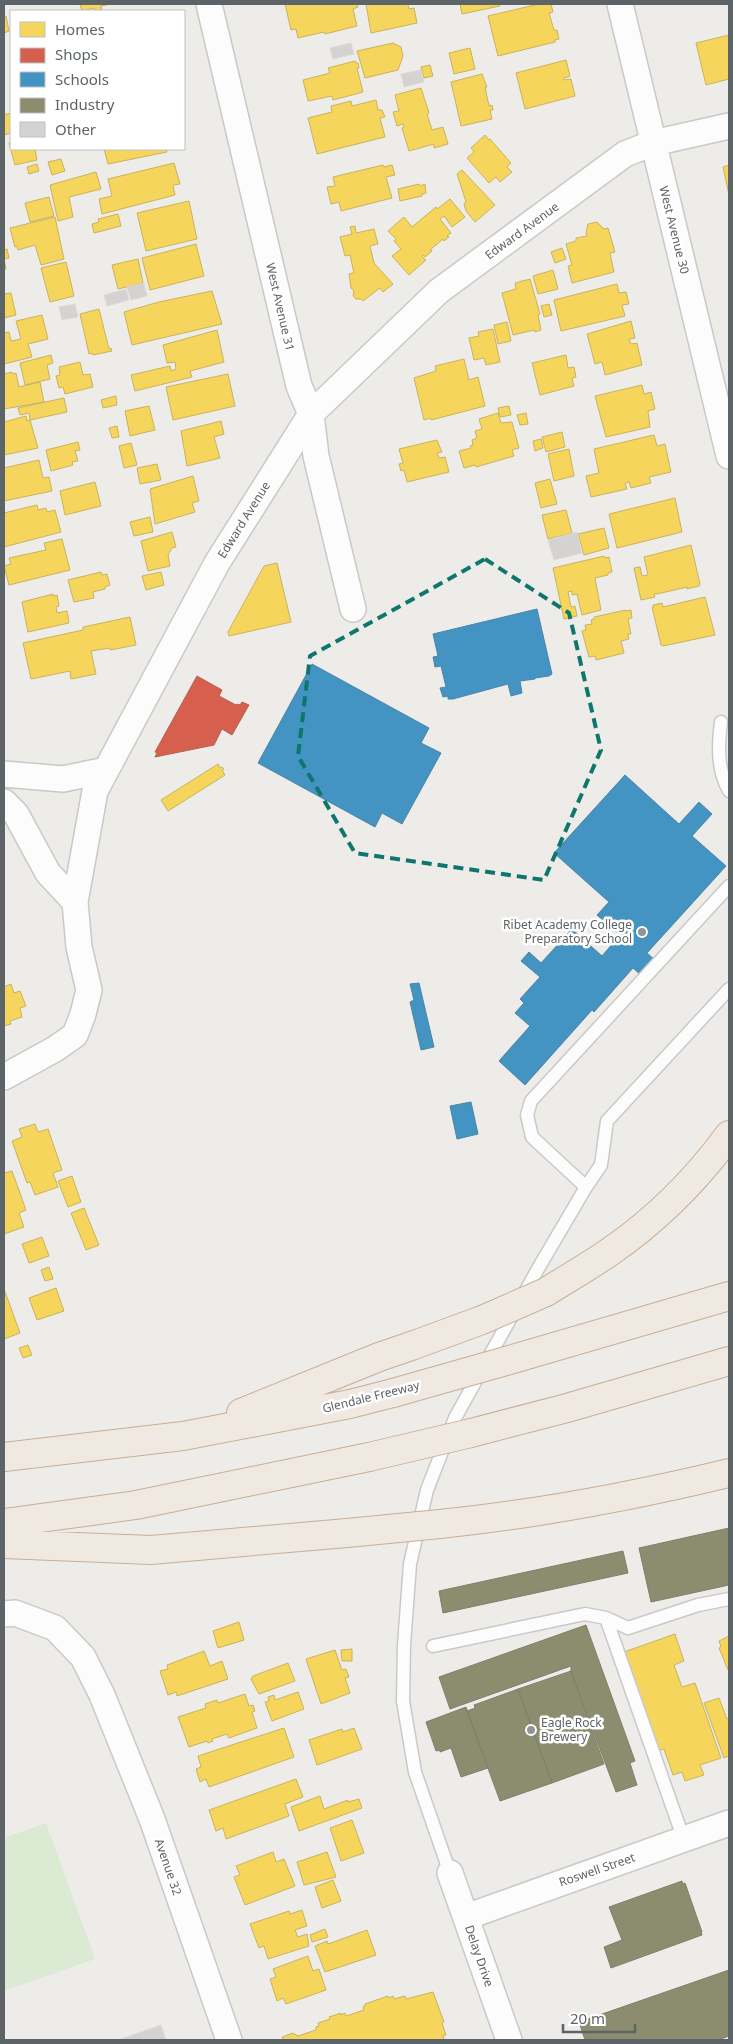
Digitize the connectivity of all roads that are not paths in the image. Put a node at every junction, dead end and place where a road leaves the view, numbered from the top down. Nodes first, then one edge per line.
1 (209, 4) edge
2 (620, 4) edge
3 (729, 126) edge
4 (653, 143) junction
5 (311, 414) junction
6 (729, 456) edge
7 (353, 609) dead end
8 (721, 722) dead end
9 (106, 770) junction
10 (4, 774) edge
11 (729, 791) edge
12 (4, 802) edge
13 (729, 886) edge
14 (75, 902) junction
15 (729, 989) edge
16 (4, 1076) edge
17 (729, 1135) edge
18 (586, 1187) junction
19 (729, 1296) edge
20 (729, 1361) edge
21 (183, 1436) junction
22 (4, 1457) edge
23 (729, 1473) edge
24 (4, 1523) edge
25 (4, 1544) edge
26 (729, 1599) edge
27 (4, 1614) edge
28 (606, 1618) junction
29 (433, 1646) dead end
30 (729, 1824) edge
31 (684, 1840) junction
32 (450, 1873) joint
33 (466, 1917) junction
34 (229, 2040) edge
35 (509, 2040) edge

1 - 5 street, West Avenue 31
2 - 4 street, West Avenue 30
3 - 4 street, Edward Avenue
4 - 5 street, Edward Avenue
4 - 6 street, West Avenue 30
5 - 7 street, West Avenue 31
5 - 9 street, Edward Avenue
8 - 11 lane
9 - 10 street
9 - 14 street, Edward Avenue
12 - 14 street
13 - 18 lane
14 - 16 street, Edward Avenue
15 - 18 lane
17 - 21 highway, bridge
18 - 32 lane
19 - 21 highway, Glendale Freeway, bridge
20 - 24 highway, bridge
21 - 22 highway, Glendale Freeway
23 - 25 highway, bridge
26 - 28 lane
27 - 34 street, Avenue 32
28 - 29 lane
28 - 31 lane
30 - 31 street, Roswell Street
31 - 33 street, Roswell Street
32 - 33 street, Delay Drive
33 - 35 street, Delay Drive

